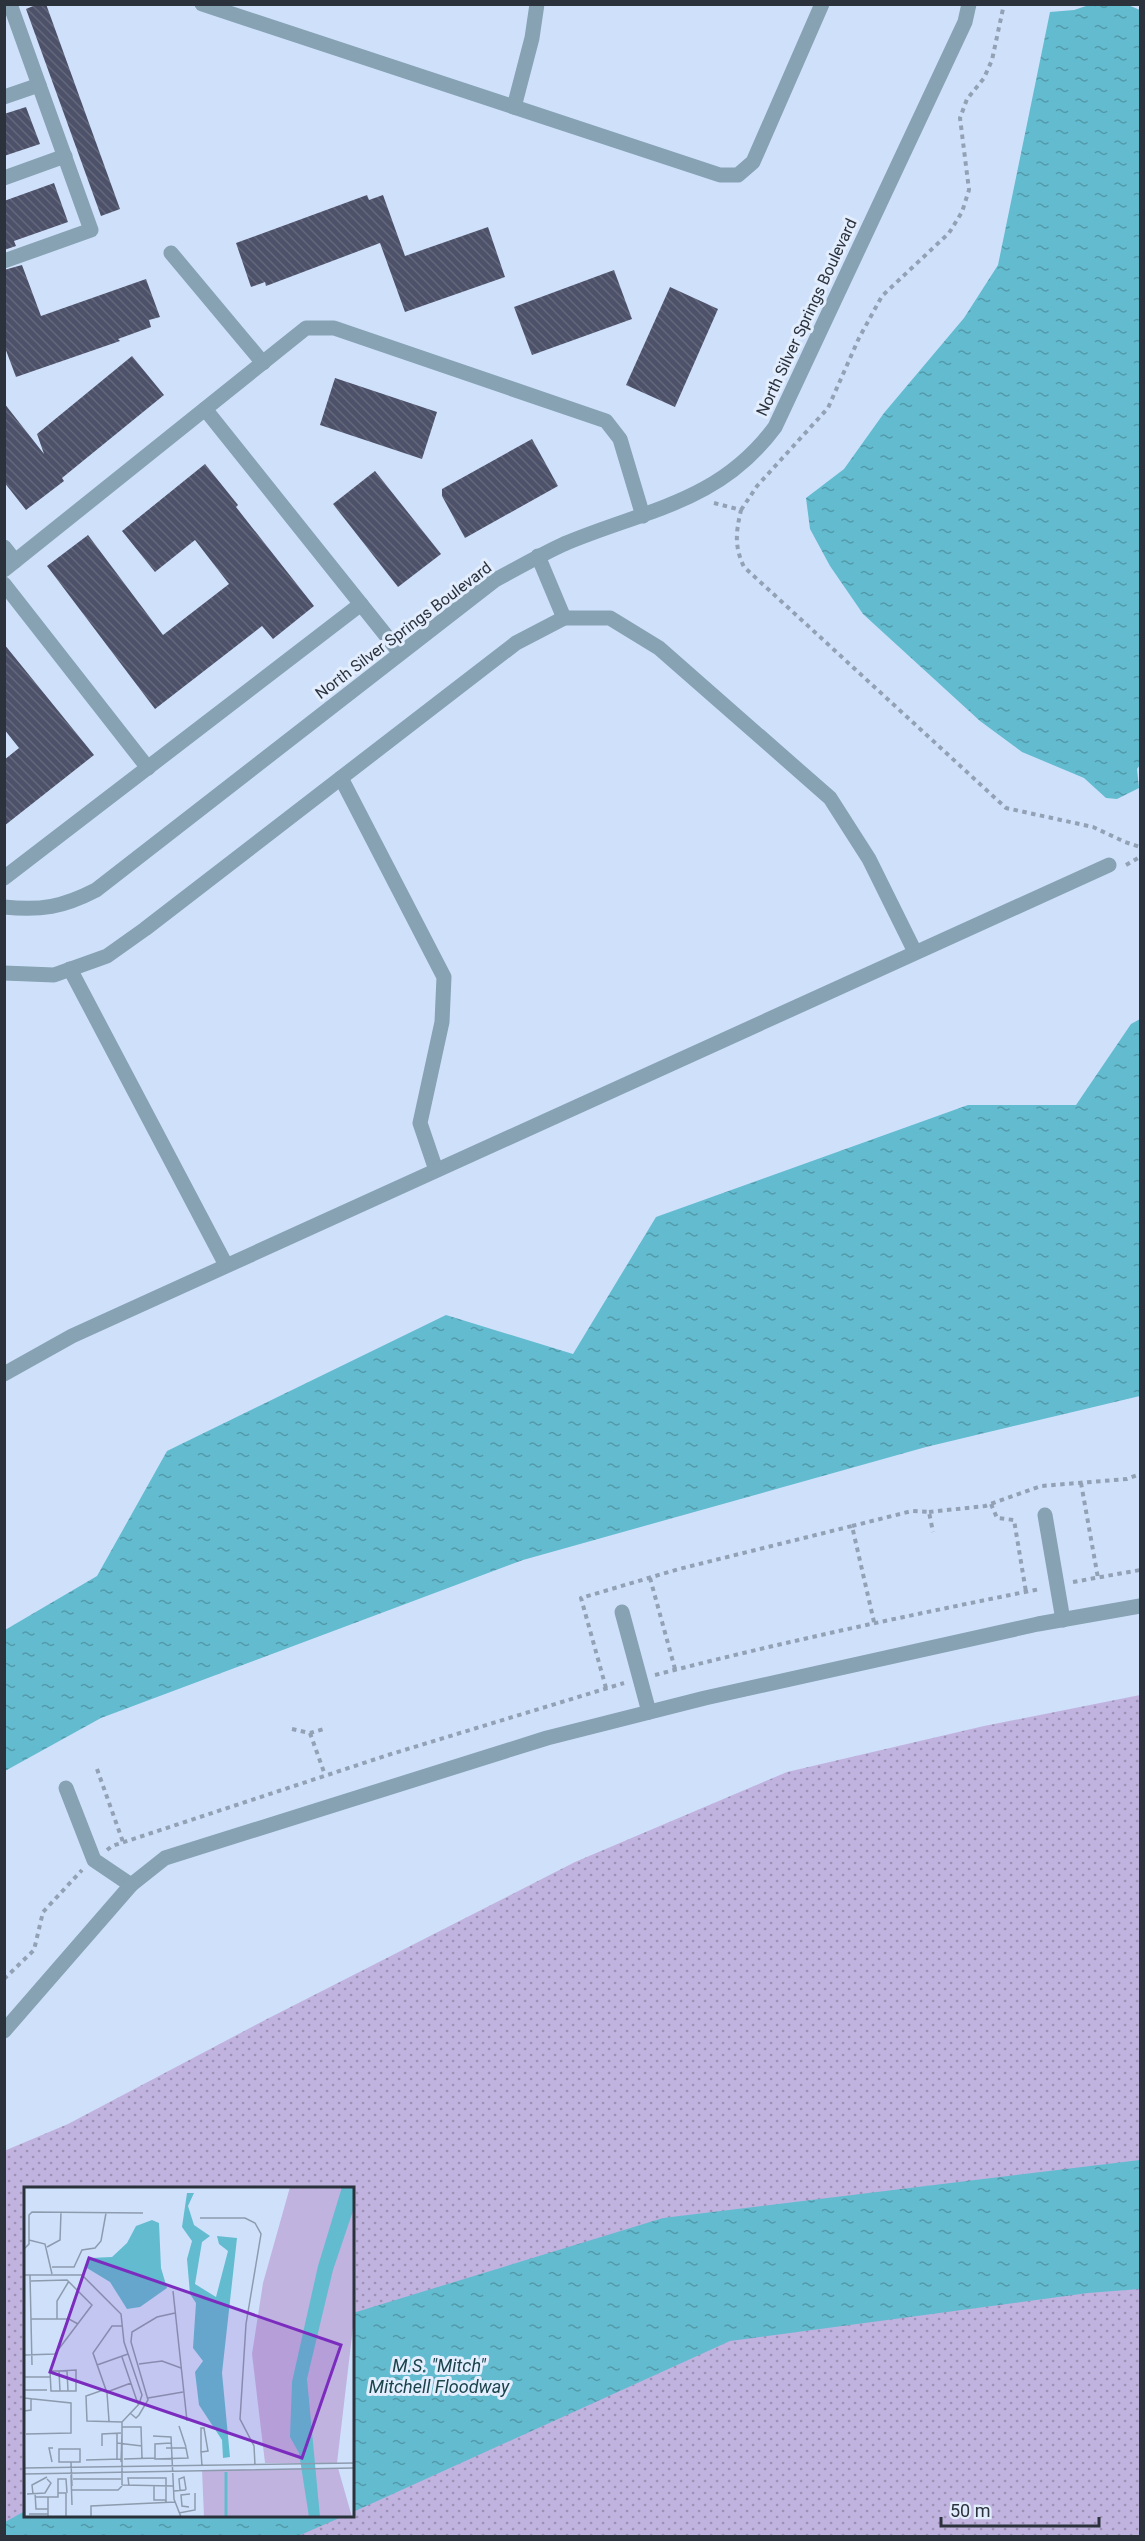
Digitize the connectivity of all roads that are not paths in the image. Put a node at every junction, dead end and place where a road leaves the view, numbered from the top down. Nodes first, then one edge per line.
1 (10, 4) edge
2 (202, 4) edge
3 (537, 4) edge
4 (822, 4) edge
5 (969, 4) edge
6 (39, 85) junction
7 (4, 97) edge
8 (514, 107) junction
9 (65, 156) junction
10 (4, 178) edge
11 (171, 253) dead end
12 (4, 261) edge
13 (263, 363) junction
14 (205, 409) junction
15 (643, 516) junction
16 (4, 547) edge
17 (538, 556) junction
18 (10, 566) edge
19 (4, 584) edge
20 (360, 604) junction
21 (564, 618) junction
22 (400, 653) junction
23 (148, 768) junction
24 (341, 778) junction
25 (1114, 867) road end
26 (4, 878) edge
27 (4, 907) edge
28 (915, 952) junction
29 (70, 969) junction
30 (4, 973) edge
31 (436, 1170) junction
32 (226, 1266) junction
33 (4, 1374) edge
34 (1045, 1515) dead end
35 (1140, 1606) edge
36 (622, 1612) dead end
37 (1063, 1620) junction
38 (649, 1712) junction
39 (66, 1788) dead end
40 (131, 1885) junction
41 (4, 2031) edge

1 - 6 street
2 - 8 street
3 - 8 street
4 - 8 street
5 - 15 street, North Silver Springs Boulevard
6 - 7 street
6 - 9 street
9 - 10 street
9 - 12 street
11 - 13 street
13 - 14 street
13 - 15 street
14 - 18 street
14 - 20 street
15 - 17 street, North Silver Springs Boulevard
16 - 18 street
17 - 21 street
17 - 22 street, North Silver Springs Boulevard
19 - 23 street
20 - 22 street
20 - 23 street
21 - 24 street
21 - 28 street
22 - 27 street, North Silver Springs Boulevard
23 - 26 street
24 - 29 street
24 - 31 street
25 - 28 street
28 - 31 street
29 - 30 street
29 - 32 street
31 - 32 street
32 - 33 street
34 - 37 street
35 - 37 street
36 - 38 street
37 - 38 street
38 - 40 street
39 - 40 street
40 - 41 street

